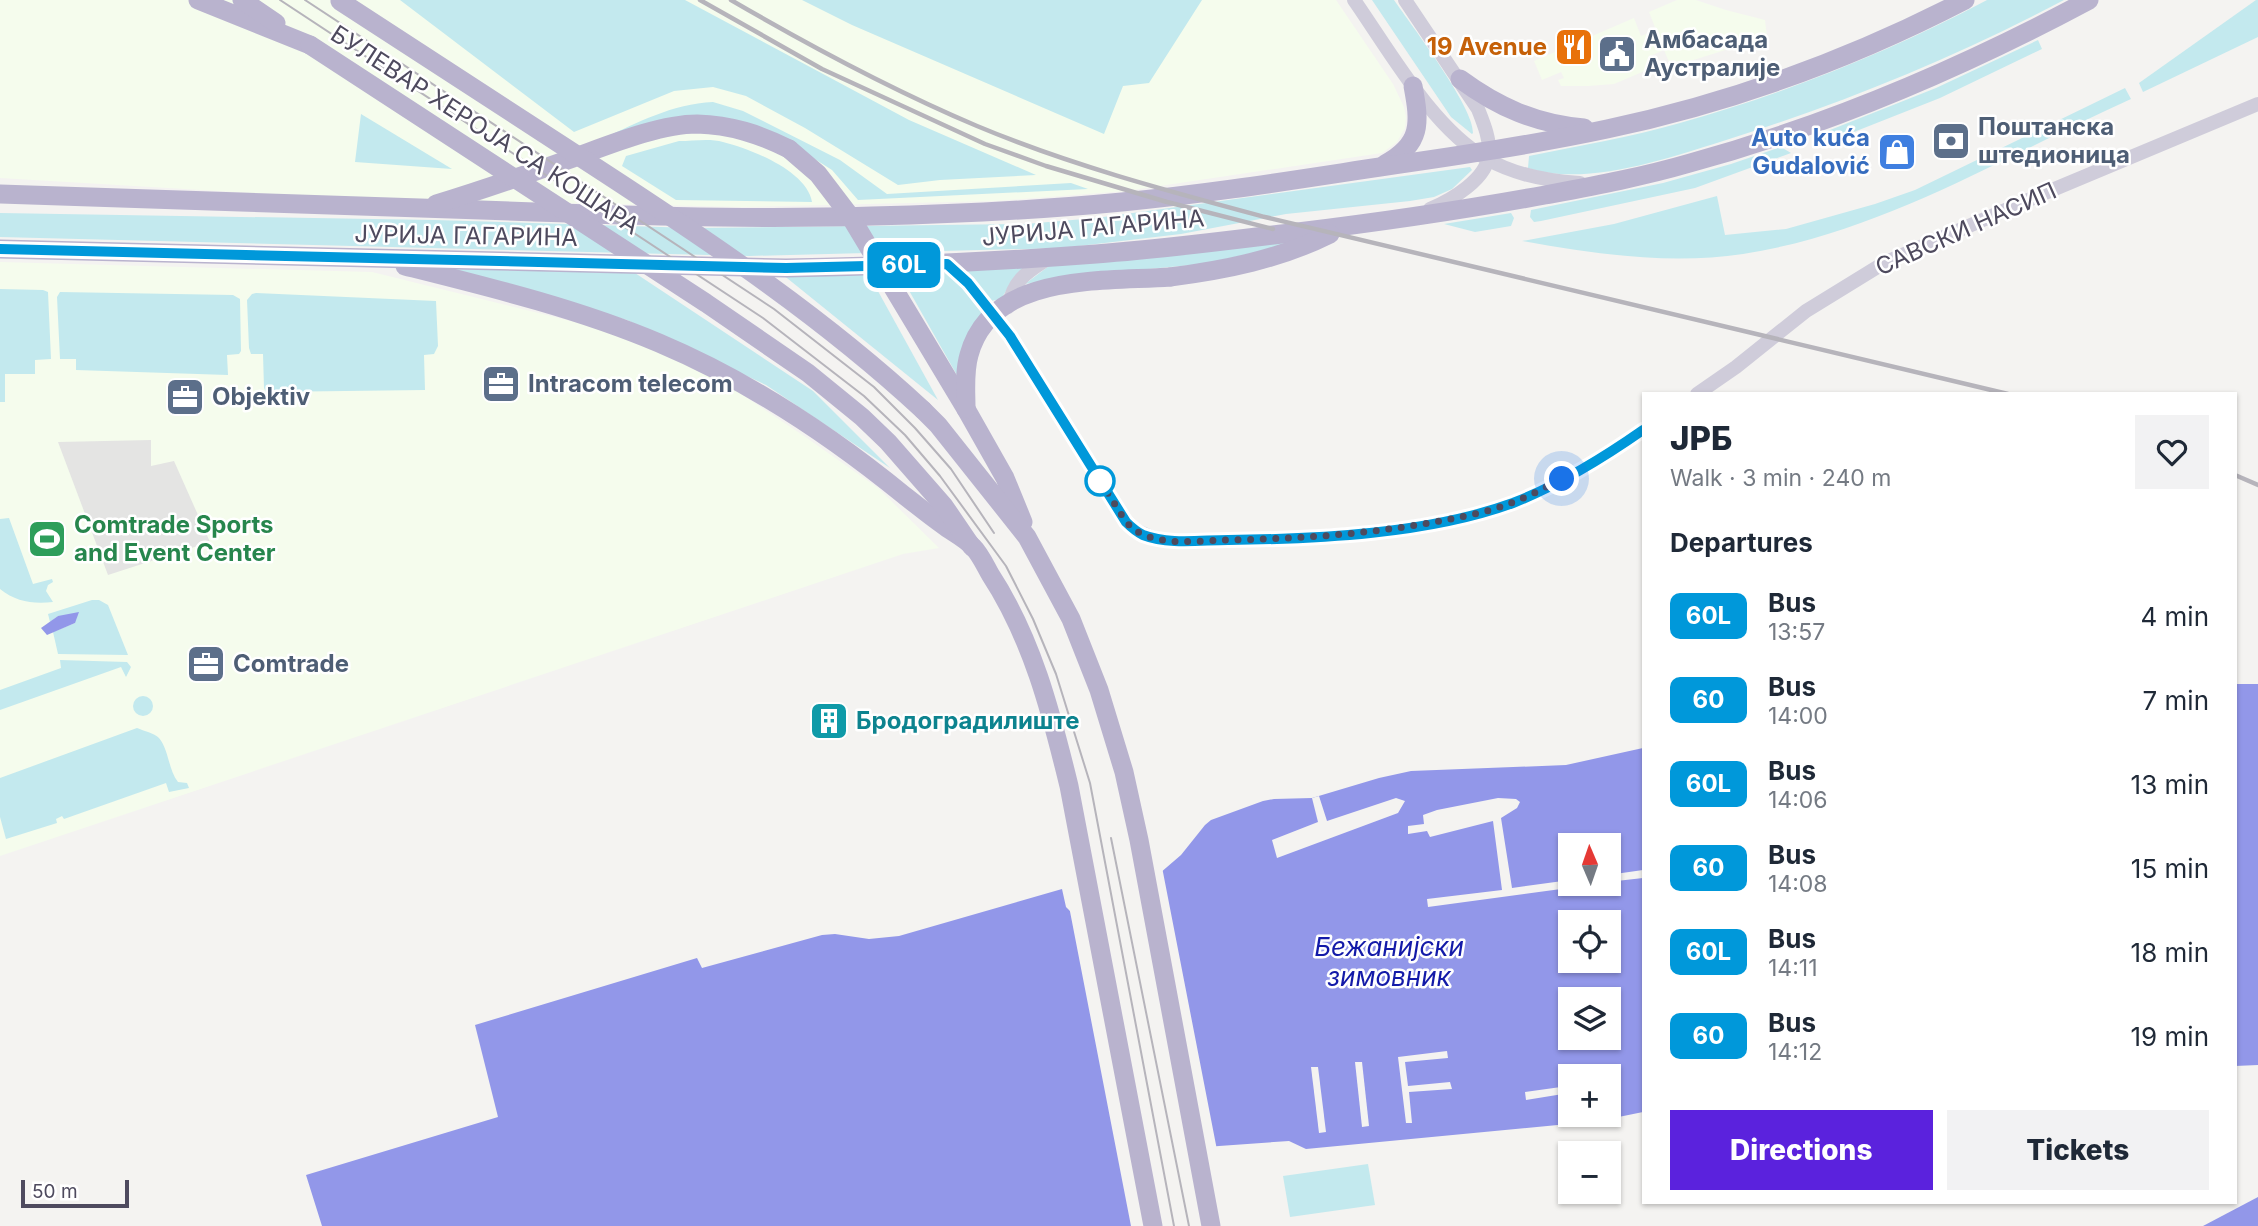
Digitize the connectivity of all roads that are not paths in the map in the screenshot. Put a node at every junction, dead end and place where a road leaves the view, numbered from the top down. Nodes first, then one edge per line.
1 (198, 0) edge
2 (242, 0) edge
3 (340, 0) edge
4 (1354, 0) edge
5 (1405, 0) edge
6 (1965, 0) edge
7 (2089, 0) edge
8 (310, 45) junction
9 (1460, 79) junction
10 (1413, 86) junction
11 (2258, 104) edge
12 (1606, 129) junction
13 (1485, 154) junction
14 (1379, 167) junction
15 (1598, 185) junction
16 (0, 194) edge
17 (420, 208) junction
18 (1410, 218) junction
19 (1341, 227) junction
20 (0, 249) edge
21 (1051, 257) junction
22 (370, 258) junction
23 (947, 264) junction
24 (1010, 336) junction
25 (1700, 392) edge
26 (966, 410) junction
27 (1642, 431) edge
28 (1027, 537) junction
29 (972, 547) junction
30 (1153, 1226) edge
31 (1211, 1226) edge

1 - 8 main road
2 - 8 main road, БУЛЕВАР ХЕРОЈА СА КОШАРА
3 - 28 main road, БУЛЕВАР ХЕРОЈА СА КОШАРА, bridge
4 - 10 street
5 - 9 street
6 - 12 main road
7 - 15 main road, ЈУРИЈА ГАГАРИНА
8 - 29 main road, БУЛЕВАР ХЕРОЈА СА КОШАРА, bridge
9 - 12 main road
9 - 13 street
10 - 13 street
10 - 14 main road
11 - 25 street, САВСКИ НАСИП
12 - 13 main road, ЈУРИЈА ГАГАРИНА
13 - 14 main road, ЈУРИЈА ГАГАРИНА
13 - 15 street
13 - 18 street
14 - 17 main road, ЈУРИЈА ГАГАРИНА
15 - 18 main road, ЈУРИЈА ГАГАРИНА
16 - 17 main road, ЈУРИЈА ГАГАРИНА
17 - 26 main road, bridge
18 - 19 main road, ЈУРИЈА ГАГАРИНА
19 - 21 main road, ЈУРИЈА ГАГАРИНА
19 - 26 main road, bridge
20 - 22 main road, ЈУРИЈА ГАГАРИНА
21 - 23 main road, ЈУРИЈА ГАГАРИНА
21 - 24 street
22 - 23 main road, ЈУРИЈА ГАГАРИНА
22 - 29 main road
23 - 24 street
24 - 27 street
26 - 28 main road
28 - 31 main road, БУЛЕВАР ХЕРОЈА СА КОШАРА
29 - 30 main road, БУЛЕВАР ХЕРОЈА СА КОШАРА

